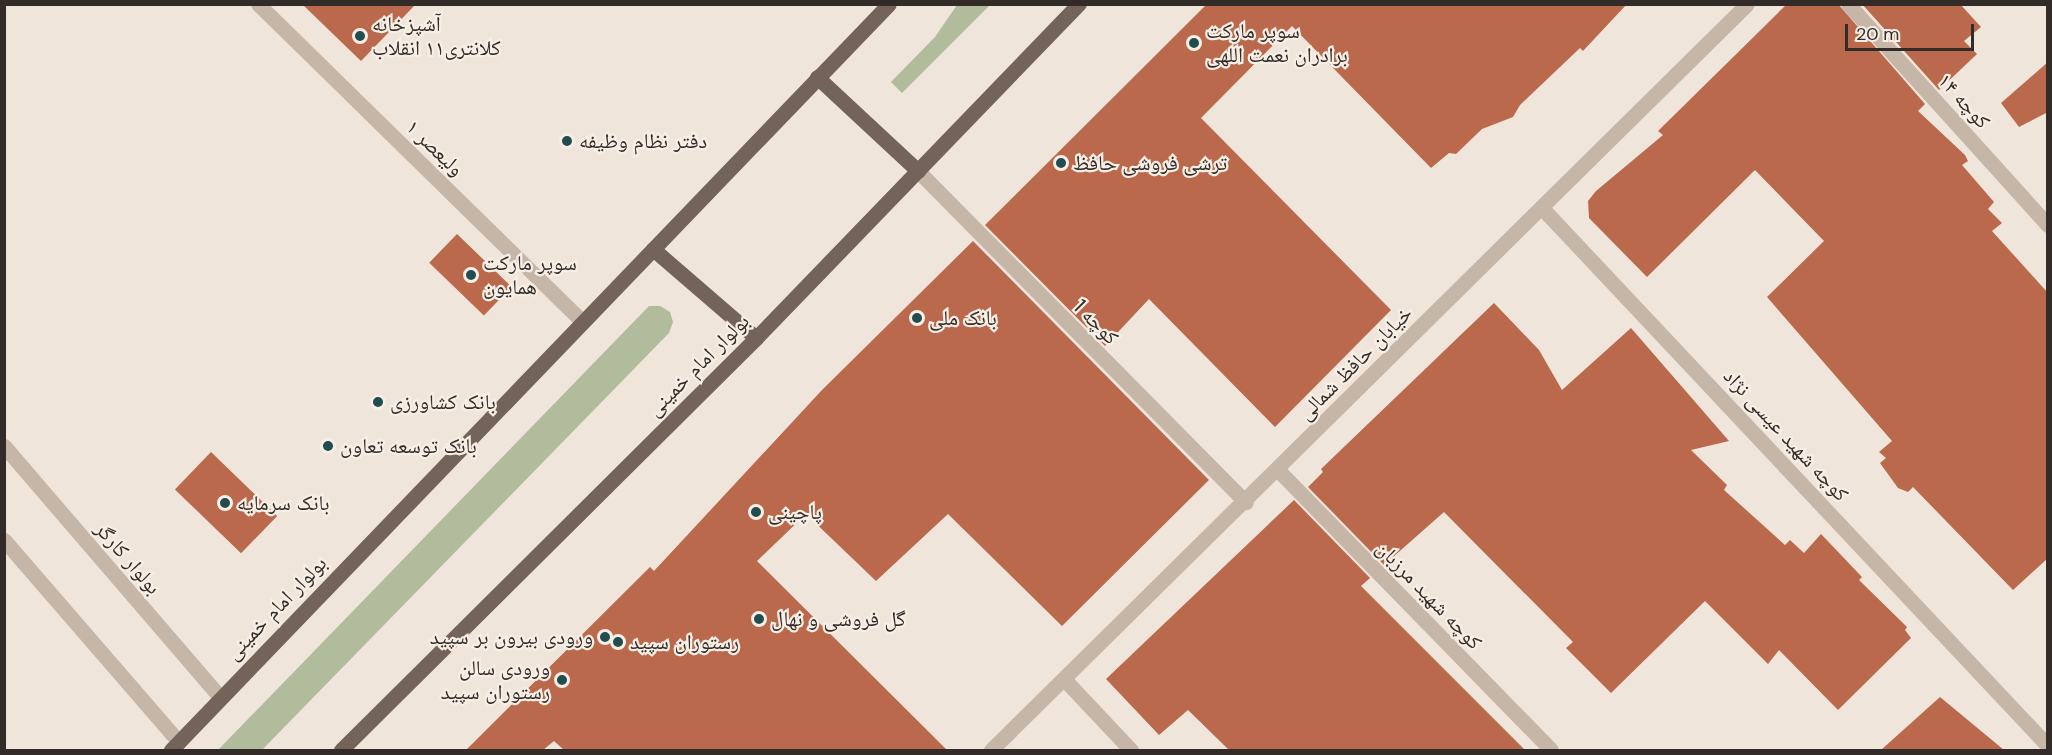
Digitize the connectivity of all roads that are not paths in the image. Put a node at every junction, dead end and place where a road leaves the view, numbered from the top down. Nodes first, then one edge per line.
1 (889, 4) edge
2 (1079, 4) edge
3 (1747, 4) edge
4 (1848, 4) edge
5 (268, 8) edge
6 (817, 77) junction
7 (918, 171) junction
8 (1542, 208) junction
9 (2048, 225) edge
10 (653, 249) junction
11 (582, 321) junction
12 (756, 338) junction
13 (4, 446) edge
14 (1277, 469) junction
15 (1246, 502) junction
16 (4, 540) edge
17 (1064, 679) junction
18 (220, 697) junction
19 (175, 746) edge
20 (2048, 746) edge
21 (340, 750) edge
22 (991, 750) edge
23 (1131, 750) edge
24 (1551, 750) edge

1 - 6 main road, بولوار امام خمینی
2 - 7 main road, بولوار امام خمینی
3 - 8 street, خیابان حافظ شمالی
4 - 9 street, کوچه ۱۴
5 - 11 street, ولیعصر ۱
6 - 7 main road
6 - 10 main road, بولوار امام خمینی
7 - 12 main road, بولوار امام خمینی
7 - 15 street, کوچه 1
8 - 14 street, خیابان حافظ شمالی
8 - 20 street, کوچه شهید عیسی نژاد
10 - 11 main road, بولوار امام خمینی
10 - 12 main road
11 - 18 main road, بولوار امام خمینی
12 - 21 main road, بولوار امام خمینی
13 - 18 street, بولوار کارگر
14 - 15 street, خیابان حافظ شمالی
14 - 24 street, کوچه شهید مرزبان
15 - 17 street, خیابان حافظ شمالی
16 - 19 street
17 - 22 street, خیابان حافظ شمالی
17 - 23 street
18 - 19 main road, بولوار امام خمینی

